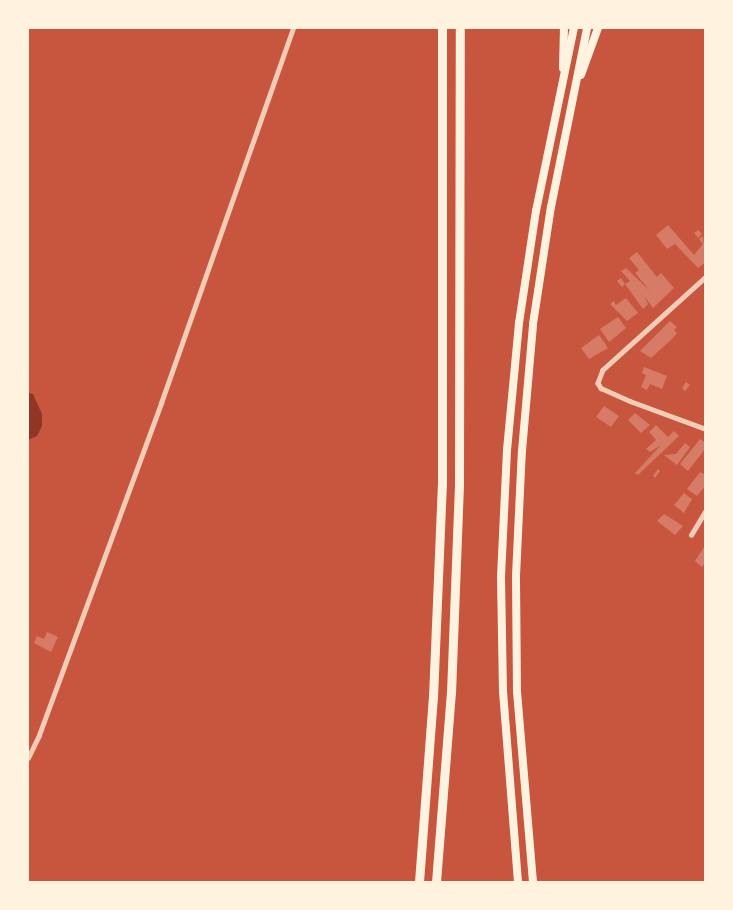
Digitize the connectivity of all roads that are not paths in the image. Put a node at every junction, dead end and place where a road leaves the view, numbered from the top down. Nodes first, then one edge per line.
1 (293, 28) edge
2 (442, 28) edge
3 (460, 28) edge
4 (564, 28) edge
5 (574, 28) edge
6 (587, 28) edge
7 (598, 28) edge
8 (563, 81) junction
9 (576, 83) junction
10 (706, 277) edge
11 (706, 429) edge
12 (706, 510) edge
13 (691, 535) dead end
14 (28, 758) edge
15 (419, 882) edge
16 (436, 882) edge
17 (518, 882) edge
18 (533, 882) edge

1 - 14 street
2 - 15 highway
3 - 16 highway
4 - 8 highway
5 - 8 highway
6 - 9 highway
7 - 9 highway
8 - 17 highway
9 - 18 highway
10 - 11 street
12 - 13 street

